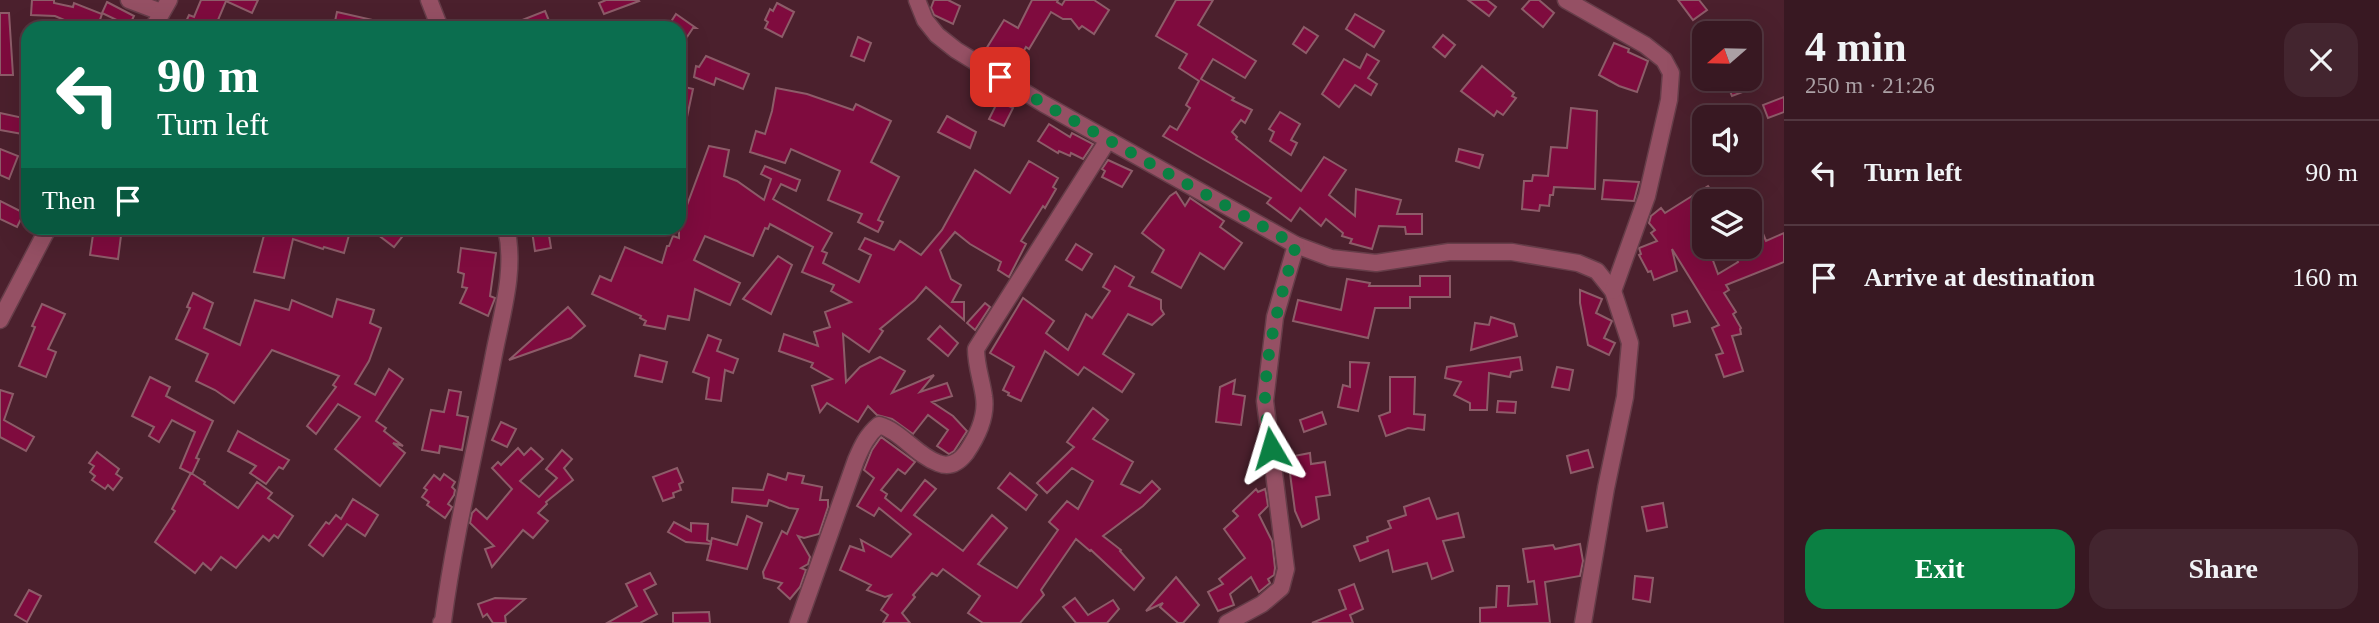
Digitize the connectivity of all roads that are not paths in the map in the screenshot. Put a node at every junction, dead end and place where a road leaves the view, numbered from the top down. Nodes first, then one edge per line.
1 (129, 0) edge
2 (429, 0) edge
3 (917, 0) edge
4 (1566, 0) edge
5 (165, 6) edge
6 (437, 21) edge
7 (1108, 140) junction
8 (44, 235) edge
9 (507, 235) edge
10 (1296, 245) junction
11 (1613, 291) junction
12 (0, 320) edge
13 (441, 623) edge
14 (798, 623) edge
15 (1227, 623) edge
16 (1583, 623) edge

1 - 5 street
2 - 6 street
3 - 7 street
4 - 11 street
7 - 10 street
7 - 14 street
8 - 12 street
9 - 13 street
10 - 11 street
10 - 15 street
11 - 16 street

